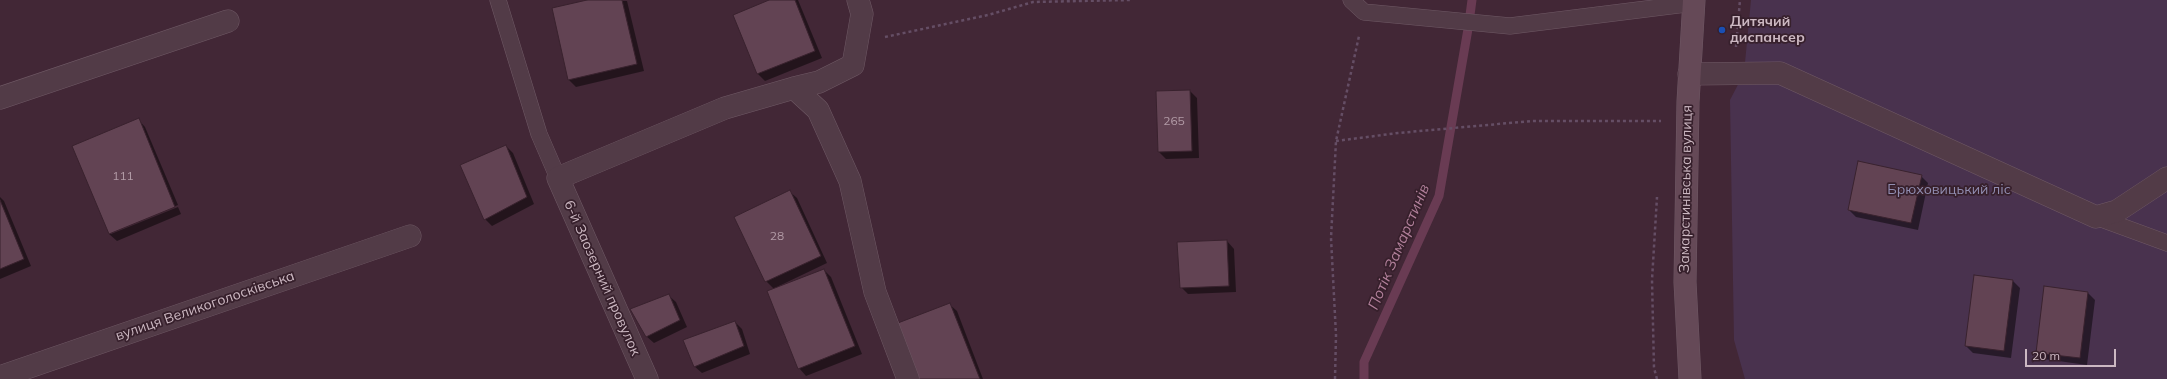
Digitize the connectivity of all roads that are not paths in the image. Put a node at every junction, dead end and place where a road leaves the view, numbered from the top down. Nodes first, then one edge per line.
1 (498, 0) edge
2 (858, 0) edge
3 (1351, 0) edge
4 (1694, 2) edge
5 (228, 20) dead end
6 (1689, 74) junction
7 (794, 88) junction
8 (0, 98) edge
9 (558, 178) junction
10 (2167, 178) edge
11 (2096, 217) junction
12 (410, 236) dead end
13 (2167, 244) edge
14 (0, 377) edge
15 (647, 379) edge
16 (908, 379) edge
17 (1690, 379) edge

1 - 9 lane
2 - 7 street
3 - 4 lane
4 - 6 main road, Замарстинівська вулиця
5 - 8 street
6 - 11 street
6 - 17 main road, Замарстинівська вулиця
7 - 9 street
7 - 16 street
9 - 15 street, 6-й Заозерний провулок
10 - 11 street
11 - 13 lane
12 - 14 street, вулиця Великоголосківська

